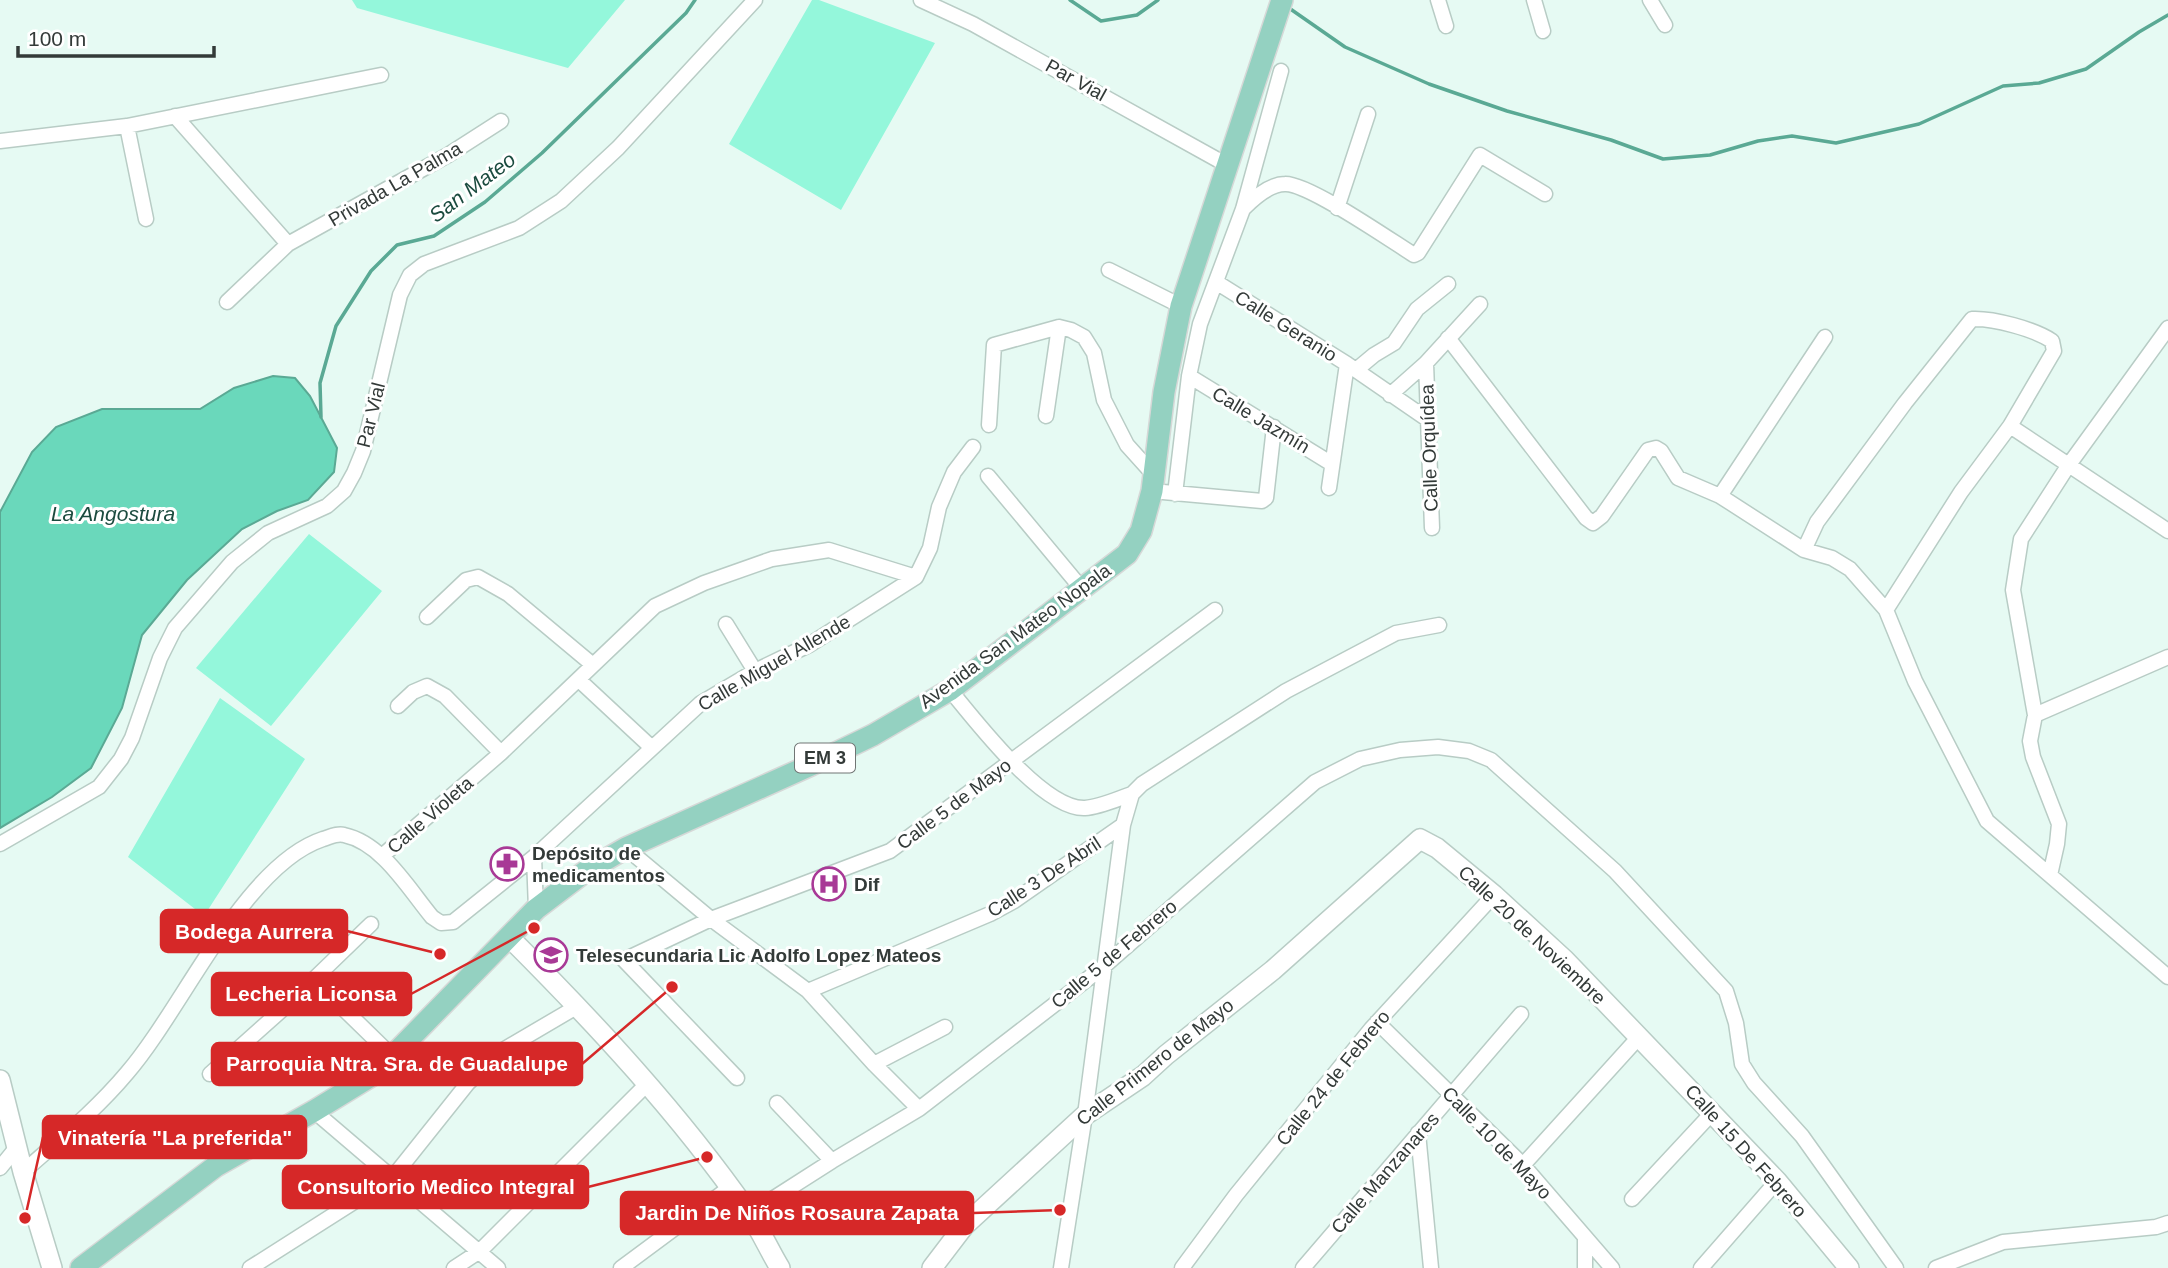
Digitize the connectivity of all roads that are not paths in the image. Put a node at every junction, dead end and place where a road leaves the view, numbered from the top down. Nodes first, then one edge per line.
1 (755, 0) edge
2 (921, 0) edge
3 (1282, 0) edge
4 (1438, 0) edge
5 (1534, 0) edge
6 (1650, 0) edge
7 (1665, 25) dead end
8 (1446, 26) dead end
9 (1543, 31) dead end
10 (1281, 71) dead end
11 (381, 75) dead end
12 (1368, 114) dead end
13 (175, 116) junction
14 (502, 121) dead end
15 (127, 126) junction
16 (0, 141) edge
17 (1227, 165) junction
18 (1545, 194) dead end
19 (1337, 208) junction
20 (1243, 209) junction
21 (146, 219) dead end
22 (288, 244) junction
23 (1108, 270) dead end
24 (1216, 282) junction
25 (1448, 284) dead end
26 (228, 302) dead end
27 (1480, 304) dead end
28 (1181, 306) junction
29 (1059, 327) junction
30 (2168, 328) edge
31 (1825, 337) dead end
32 (1448, 338) junction
33 (1426, 363) junction
34 (1351, 367) junction
35 (1189, 376) junction
36 (1390, 395) junction
37 (1046, 416) dead end
38 (1427, 419) junction
39 (989, 425) dead end
40 (2010, 426) junction
41 (1274, 427) junction
42 (973, 447) dead end
43 (1332, 464) junction
44 (2068, 466) junction
45 (988, 476) dead end
46 (1153, 483) junction
47 (1329, 488) dead end
48 (1175, 494) junction
49 (1720, 496) junction
50 (1432, 528) dead end
51 (2168, 531) edge
52 (1804, 550) junction
53 (916, 577) junction
54 (1082, 589) junction
55 (1215, 610) dead end
56 (1886, 610) junction
57 (427, 617) dead end
58 (726, 624) dead end
59 (1439, 625) dead end
60 (2168, 657) edge
61 (593, 665) junction
62 (755, 671) junction
63 (579, 680) junction
64 (950, 690) junction
65 (398, 706) dead end
66 (2035, 715) junction
67 (651, 747) junction
68 (501, 753) junction
69 (1010, 762) junction
70 (1132, 794) junction
71 (1123, 825) junction
72 (1420, 839) joint
73 (0, 844) edge
74 (626, 848) junction
75 (382, 856) junction
76 (534, 857) junction
77 (2050, 875) junction
78 (1494, 895) junction
79 (536, 909) junction
80 (710, 919) junction
81 (371, 924) dead end
82 (509, 937) junction
83 (1103, 967) junction
84 (2168, 977) edge
85 (314, 979) junction
86 (808, 990) junction
87 (578, 1006) junction
88 (1521, 1014) dead end
89 (1377, 1022) junction
90 (945, 1027) dead end
91 (1639, 1037) junction
92 (393, 1057) junction
93 (874, 1064) junction
94 (210, 1074) dead end
95 (737, 1078) dead end
96 (0, 1080) edge
97 (648, 1083) junction
98 (1452, 1095) junction
99 (776, 1103) dead end
100 (919, 1109) junction
101 (314, 1111) junction
102 (1713, 1112) junction
103 (1084, 1115) junction
104 (1418, 1133) junction
105 (17, 1147) junction
106 (832, 1161) junction
107 (1523, 1165) junction
108 (0, 1168) edge
109 (23, 1172) junction
110 (393, 1177) junction
111 (1777, 1181) junction
112 (729, 1188) junction
113 (1632, 1199) dead end
114 (749, 1214) junction
115 (2168, 1223) edge
116 (1585, 1239) junction
117 (480, 1251) junction
118 (52, 1268) edge
119 (81, 1268) edge
120 (250, 1268) edge
121 (454, 1268) edge
122 (498, 1268) edge
123 (621, 1268) edge
124 (780, 1268) edge
125 (932, 1268) edge
126 (1061, 1268) edge
127 (1182, 1268) edge
128 (1303, 1268) edge
129 (1431, 1268) edge
130 (1585, 1268) edge
131 (1612, 1268) edge
132 (1701, 1268) edge
133 (1849, 1268) edge
134 (1896, 1268) edge
135 (1936, 1268) edge

1 - 73 street, Par Vial
2 - 17 street, Par Vial
3 - 17 main road, Avenida San Mateo Nopala / EM 3
4 - 8 street
5 - 9 street
6 - 7 street
10 - 20 street
11 - 13 street
12 - 19 street
13 - 15 street
13 - 22 street
14 - 22 street, Privada La Palma
15 - 16 street
15 - 21 street
17 - 28 main road, Avenida San Mateo Nopala / EM 3
18 - 19 street
19 - 20 street
20 - 24 street
22 - 26 street, Privada La Palma
23 - 28 street
24 - 34 street, Calle Geranio
24 - 35 street
25 - 34 street
27 - 32 street, Calle Orquídea
28 - 46 main road, Avenida San Mateo Nopala / EM 3
29 - 37 street
29 - 39 street
29 - 46 street
30 - 44 street
31 - 49 street
32 - 33 street, Calle Orquídea
32 - 49 street
33 - 36 street
33 - 38 street, Calle Orquídea
34 - 36 street, Calle Geranio
34 - 43 street
35 - 41 street, Calle Jazmín
35 - 48 street
36 - 38 street, Calle Geranio
38 - 50 street, Calle Orquídea
40 - 44 street
40 - 52 street
40 - 56 street
41 - 43 street, Calle Jazmín
41 - 48 street
42 - 53 street
43 - 47 street
44 - 51 street
44 - 66 street
45 - 54 street
46 - 48 street
46 - 54 main road, Avenida San Mateo Nopala / EM 3
49 - 52 street
52 - 56 street
53 - 61 street, Calle Violeta
53 - 62 street, Calle Miguel Allende
54 - 64 main road, Avenida San Mateo Nopala / EM 3
55 - 69 street, Calle 5 de Mayo
56 - 77 street
57 - 61 street
58 - 62 street
59 - 70 street
60 - 66 street
61 - 63 street, Calle Violeta
62 - 67 street, Calle Miguel Allende
63 - 67 street
63 - 68 street, Calle Violeta
64 - 69 street
64 - 74 main road, Avenida San Mateo Nopala / EM 3
65 - 68 street
66 - 77 street
67 - 76 street, Calle Miguel Allende
68 - 75 street, Calle Violeta
69 - 70 street
69 - 80 street, Calle 5 de Mayo
70 - 71 street
71 - 83 street
71 - 86 street, Calle 3 De Abril
72 - 78 street, Calle 20 de Noviembre
72 - 103 street, Calle Primero de Mayo
74 - 79 main road, Avenida San Mateo Nopala / EM 3
74 - 80 street
75 - 76 street, Calle Miguel Allende
75 - 109 street, Calle Violeta
76 - 79 street
77 - 84 street
78 - 89 street, Calle 24 de Febrero
78 - 91 street, Calle 20 de Noviembre
79 - 82 main road, Avenida San Mateo Nopala / EM 3
80 - 86 street
80 - 95 street, Calle 5 de Mayo
81 - 85 street
82 - 87 street
82 - 92 main road, Avenida San Mateo Nopala / EM 3
83 - 100 street, Calle 5 de Febrero
83 - 103 street
83 - 134 street, Calle 5 de Febrero
85 - 92 street
85 - 94 street
86 - 93 street
87 - 97 street
87 - 110 street
88 - 98 street, Calle Manzanares
89 - 98 street, Calle 10 de Mayo
89 - 127 street, Calle 24 de Febrero
90 - 93 street
91 - 102 street, Calle 15 De Febrero
91 - 107 street
92 - 101 main road, Avenida San Mateo Nopala / EM 3
93 - 100 street
96 - 105 street
97 - 112 street
97 - 117 street
98 - 104 street, Calle Manzanares
98 - 107 street, Calle 10 de Mayo
99 - 106 street
100 - 106 street, Calle 5 de Febrero
101 - 110 street
101 - 119 main road, Avenida San Mateo Nopala / EM 3
102 - 111 street, Calle 15 De Febrero
102 - 113 street
103 - 125 street, Calle Primero de Mayo
103 - 126 street
104 - 128 street, Calle Manzanares
104 - 129 street
105 - 108 street
105 - 109 street
106 - 114 street, Calle 5 de Febrero
107 - 116 street, Calle 10 de Mayo
109 - 118 street
110 - 117 street
110 - 120 street
111 - 132 street
111 - 133 street, Calle 15 De Febrero
112 - 114 street
112 - 123 street
114 - 124 street
115 - 135 street
116 - 130 street
116 - 131 street, Calle 10 de Mayo
117 - 121 street
117 - 122 street

